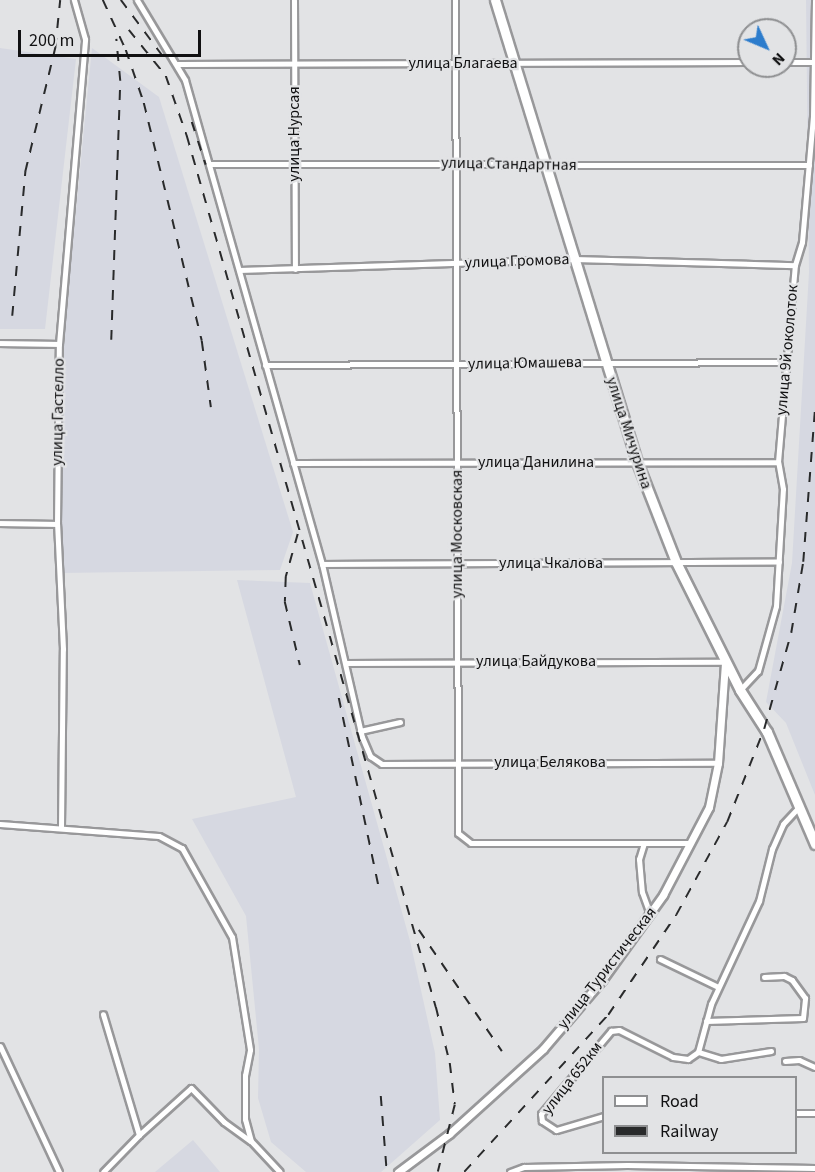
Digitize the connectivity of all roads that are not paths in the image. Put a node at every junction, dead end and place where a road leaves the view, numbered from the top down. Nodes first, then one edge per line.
1 (74, 0) edge
2 (137, 0) edge
3 (294, 0) edge
4 (455, 0) edge
5 (495, 0) edge
6 (815, 0) edge
7 (455, 62) junction
8 (737, 62) edge
9 (797, 62) edge
10 (813, 62) junction
11 (294, 63) junction
12 (515, 63) junction
13 (177, 64) junction
14 (456, 163) junction
15 (209, 164) junction
16 (295, 164) junction
17 (546, 165) junction
18 (809, 165) junction
19 (574, 259) junction
20 (455, 263) junction
21 (795, 265) junction
22 (295, 269) junction
23 (239, 270) junction
24 (0, 343) edge
25 (59, 344) junction
26 (606, 362) junction
27 (785, 362) junction
28 (456, 364) junction
29 (265, 365) junction
30 (457, 462) junction
31 (637, 462) junction
32 (778, 462) junction
33 (293, 464) junction
34 (0, 523) edge
35 (57, 524) junction
36 (676, 562) junction
37 (779, 562) junction
38 (457, 563) junction
39 (322, 564) junction
40 (457, 660) junction
41 (726, 662) junction
42 (346, 663) junction
43 (740, 690) junction
44 (400, 722) dead end
45 (360, 731) junction
46 (457, 761) junction
47 (718, 763) junction
48 (798, 808) junction
49 (0, 824) edge
50 (61, 827) junction
51 (644, 843) junction
52 (689, 843) junction
53 (815, 844) edge
54 (650, 914) junction
55 (660, 959) dead end
56 (764, 976) dead end
57 (718, 987) junction
58 (805, 1001) junction
59 (815, 1001) edge
60 (103, 1014) dead end
61 (706, 1021) junction
62 (0, 1046) edge
63 (771, 1051) dead end
64 (698, 1052) junction
65 (785, 1061) dead end
66 (815, 1067) edge
67 (797, 1113) edge
68 (815, 1113) edge
69 (602, 1116) edge
70 (139, 1135) junction
71 (251, 1141) junction
72 (627, 1165) junction
73 (815, 1167) edge
74 (59, 1172) edge
75 (103, 1172) edge
76 (280, 1172) edge
77 (398, 1172) edge
78 (510, 1172) edge
79 (629, 1172) edge

1 - 25 street, улица Гастелло
2 - 13 street
3 - 11 street, улица Нурсая
4 - 7 street, улица Московская
5 - 12 main road, улица Мичурина
6 - 10 street, улица 9й околоток
7 - 11 street, улица Благаева
7 - 12 street, улица Благаева
7 - 14 street, улица Московская
8 - 12 street, улица Благаева
9 - 10 street
10 - 18 street, улица 9й околоток
11 - 13 street, улица Благаева
11 - 16 street, улица Нурсая
12 - 17 main road, улица Мичурина
13 - 15 street
14 - 16 street, улица Стандартная
14 - 17 street, улица Стандартная
14 - 20 street, улица Московская
15 - 16 street, улица Стандартная
15 - 23 street
16 - 22 street, улица Нурсая
17 - 18 street, улица Стандартная
17 - 19 main road, улица Мичурина
18 - 21 street, улица 9й околоток
19 - 20 street, улица Громова
19 - 21 street, улица Громова
19 - 26 main road, улица Мичурина
20 - 22 street, улица Громова
20 - 28 street, улица Московская
21 - 27 street, улица 9й околоток
22 - 23 street, улица Громова
23 - 29 street
24 - 25 street
25 - 35 street, улица Гастелло
26 - 27 street, улица Юмашева
26 - 28 street, улица Юмашева
26 - 31 main road, улица Мичурина
27 - 32 street, улица 9й околоток
28 - 29 street, улица Юмашева
28 - 30 street, улица Московская
29 - 33 street
30 - 31 street, улица Данилина
30 - 33 street, улица Данилина
30 - 38 street, улица Московская
31 - 32 street, улица Данилина
31 - 36 main road, улица Мичурина
32 - 37 street, улица 9й околоток
33 - 39 street
34 - 35 street
35 - 50 street, улица Гастелло
36 - 37 street, улица Чкалова
36 - 38 street, улица Чкалова
36 - 41 main road, улица Мичурина
37 - 43 street, улица 9й околоток
38 - 39 street, улица Чкалова
38 - 40 street, улица Московская
39 - 42 street
40 - 41 street, улица Байдукова
40 - 42 street, улица Байдукова
40 - 46 street, улица Московская
41 - 43 main road, улица Мичурина
41 - 47 street, улица Туристическая
42 - 45 street
43 - 48 main road, улица Мичурина
44 - 45 street
45 - 46 street, улица Белякова
46 - 47 street, улица Белякова
46 - 51 street, улица Московская
47 - 52 street, улица Туристическая
48 - 53 main road, улица Мичурина
48 - 57 street
49 - 50 street
50 - 71 street
51 - 52 street, улица Московская
51 - 54 street
52 - 54 street, улица Туристическая
54 - 77 street, улица Туристическая
55 - 57 street
56 - 58 street
57 - 61 street
58 - 59 street
58 - 61 street
60 - 70 street
61 - 64 street
62 - 74 street
63 - 64 street, улица 652км
64 - 69 street, улица 652км
65 - 66 street
67 - 68 street
70 - 71 street
70 - 75 street
71 - 76 street
72 - 73 street
72 - 78 street
72 - 79 street

